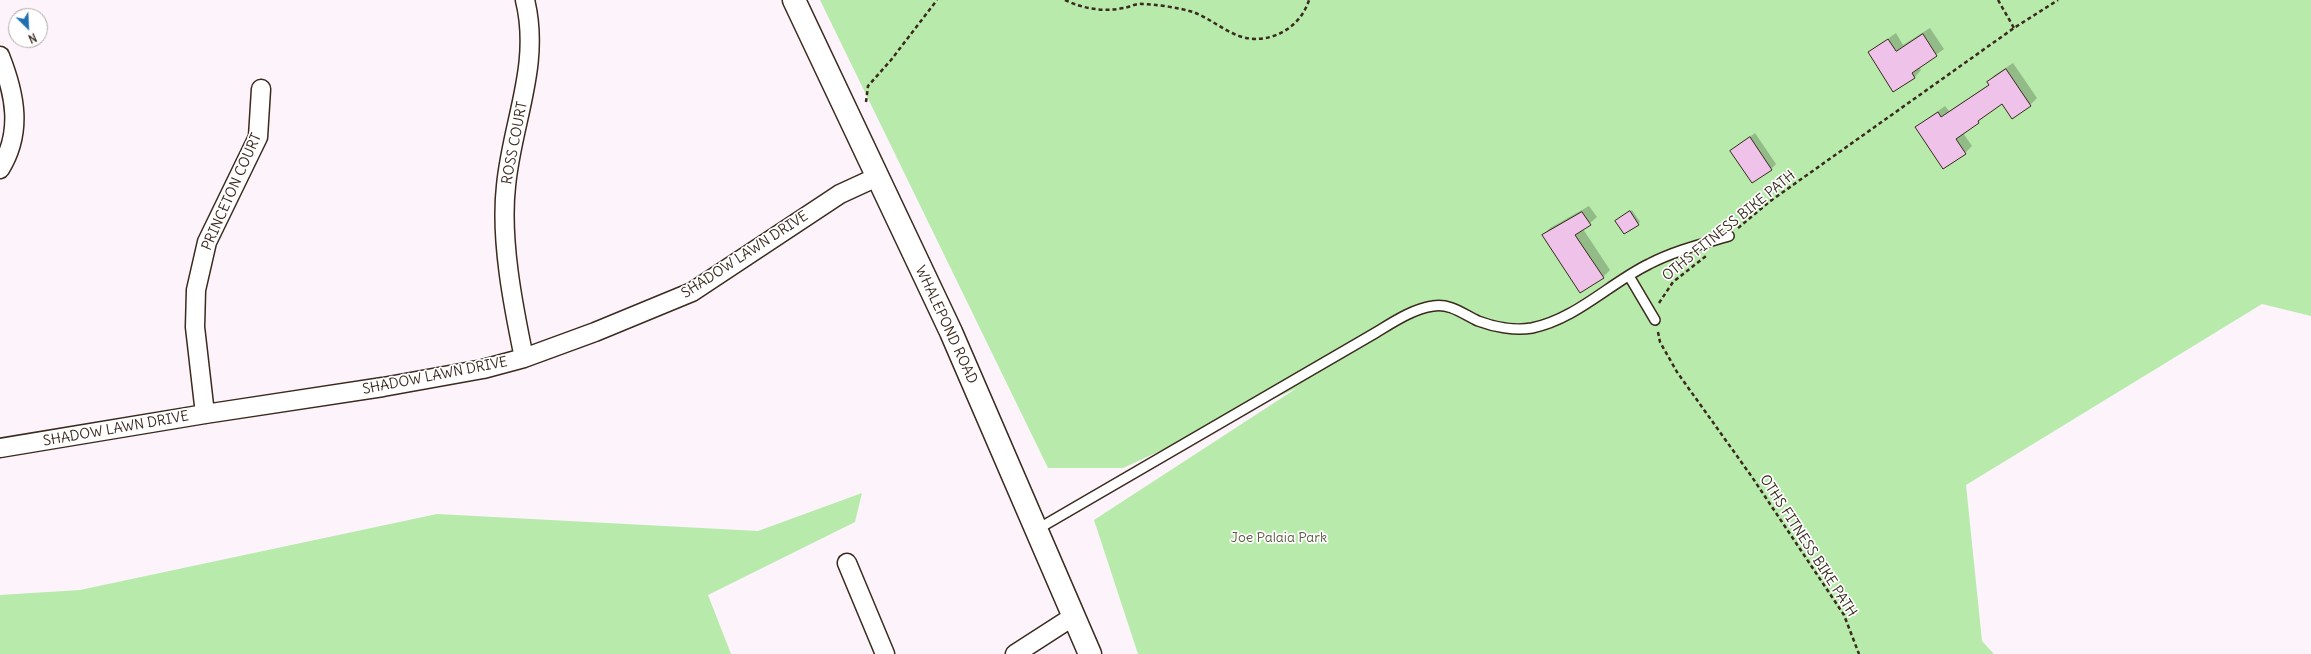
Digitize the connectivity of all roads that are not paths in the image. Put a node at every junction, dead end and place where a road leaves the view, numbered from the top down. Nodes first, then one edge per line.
1 (525, 0) edge
2 (794, 0) edge
3 (0, 56) edge
4 (261, 89) dead end
5 (0, 169) edge
6 (877, 177) junction
7 (1729, 236) road end
8 (1629, 276) junction
9 (1655, 320) road end
10 (524, 358) junction
11 (205, 414) junction
12 (0, 448) edge
13 (1036, 530) junction
14 (847, 563) dead end
15 (1074, 616) junction
16 (885, 654) edge
17 (1015, 654) edge
18 (1090, 654) edge

1 - 10 street, ROSS COURT
2 - 6 street, WHALEPOND ROAD
3 - 5 street
4 - 11 street, PRINCETON COURT
6 - 10 street, SHADOW LAWN DRIVE
6 - 13 street, WHALEPOND ROAD
7 - 8 lane
8 - 9 lane
8 - 13 lane
10 - 11 street, SHADOW LAWN DRIVE
11 - 12 street, SHADOW LAWN DRIVE
13 - 15 street, WHALEPOND ROAD
14 - 16 street
15 - 17 street
15 - 18 street, WHALEPOND ROAD

